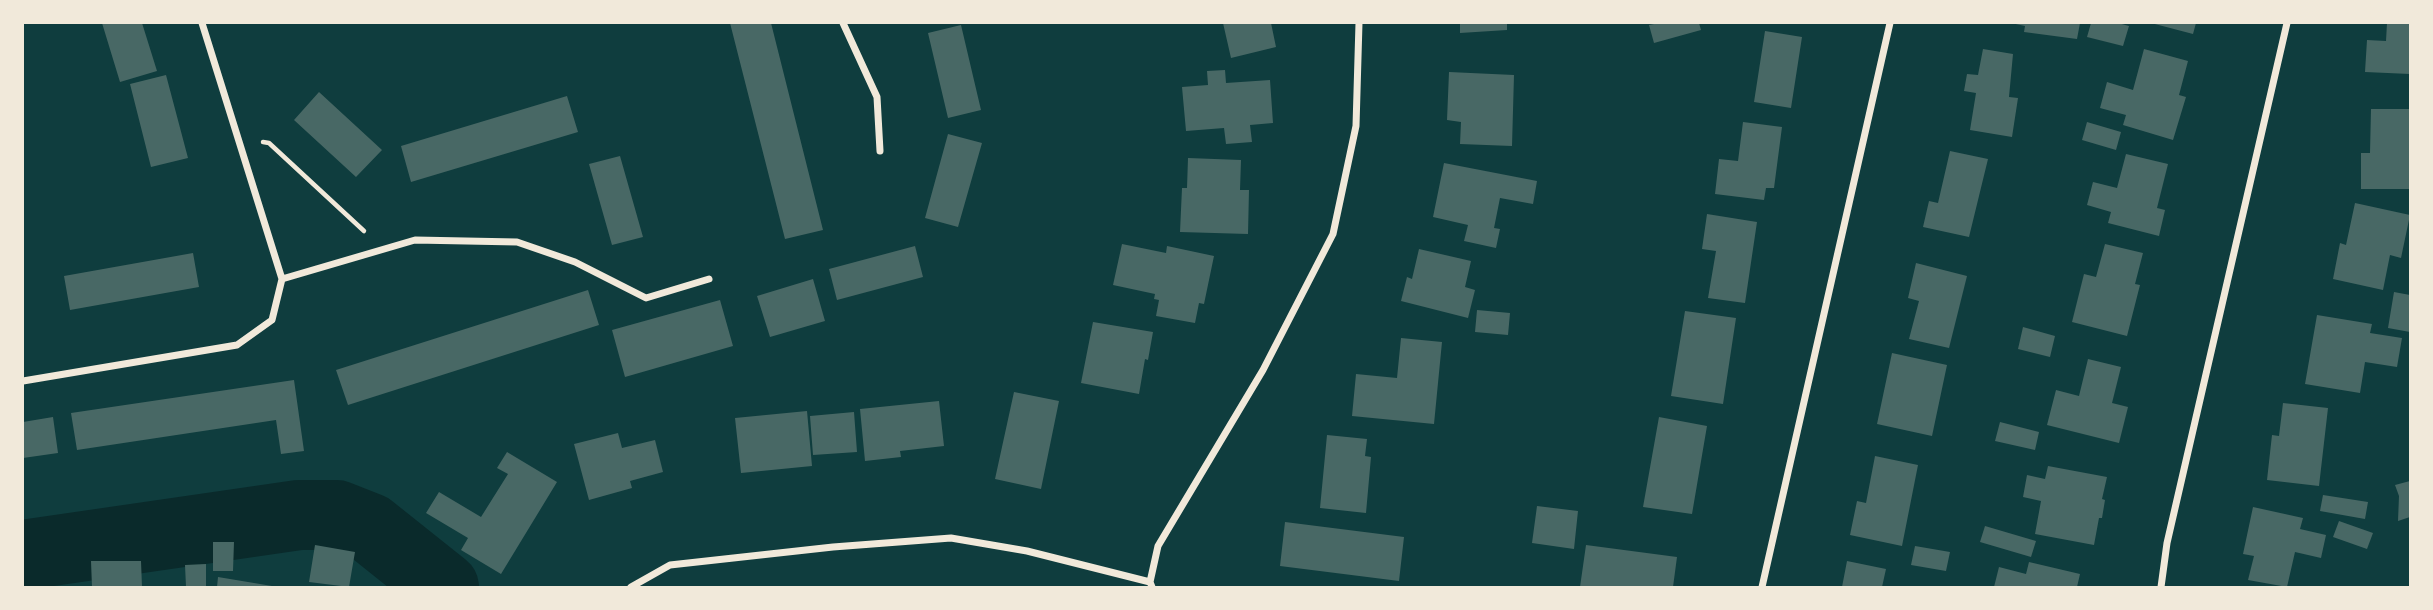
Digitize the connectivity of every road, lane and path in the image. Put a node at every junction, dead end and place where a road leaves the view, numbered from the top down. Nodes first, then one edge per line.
1 (202, 23) edge
2 (843, 23) edge
3 (1359, 23) edge
4 (1890, 23) edge
5 (2287, 23) edge
6 (236, 134) junction
7 (880, 151) dead end
8 (378, 251) junction
9 (282, 279) junction
10 (709, 279) dead end
11 (23, 381) edge
12 (1151, 585) edge
13 (631, 587) edge
14 (1762, 587) edge
15 (2161, 587) edge

1 - 6 street
2 - 7 street
3 - 12 street
4 - 14 street
5 - 15 street
6 - 8 path
6 - 9 street
8 - 9 street
8 - 10 street
9 - 11 street
12 - 13 street

